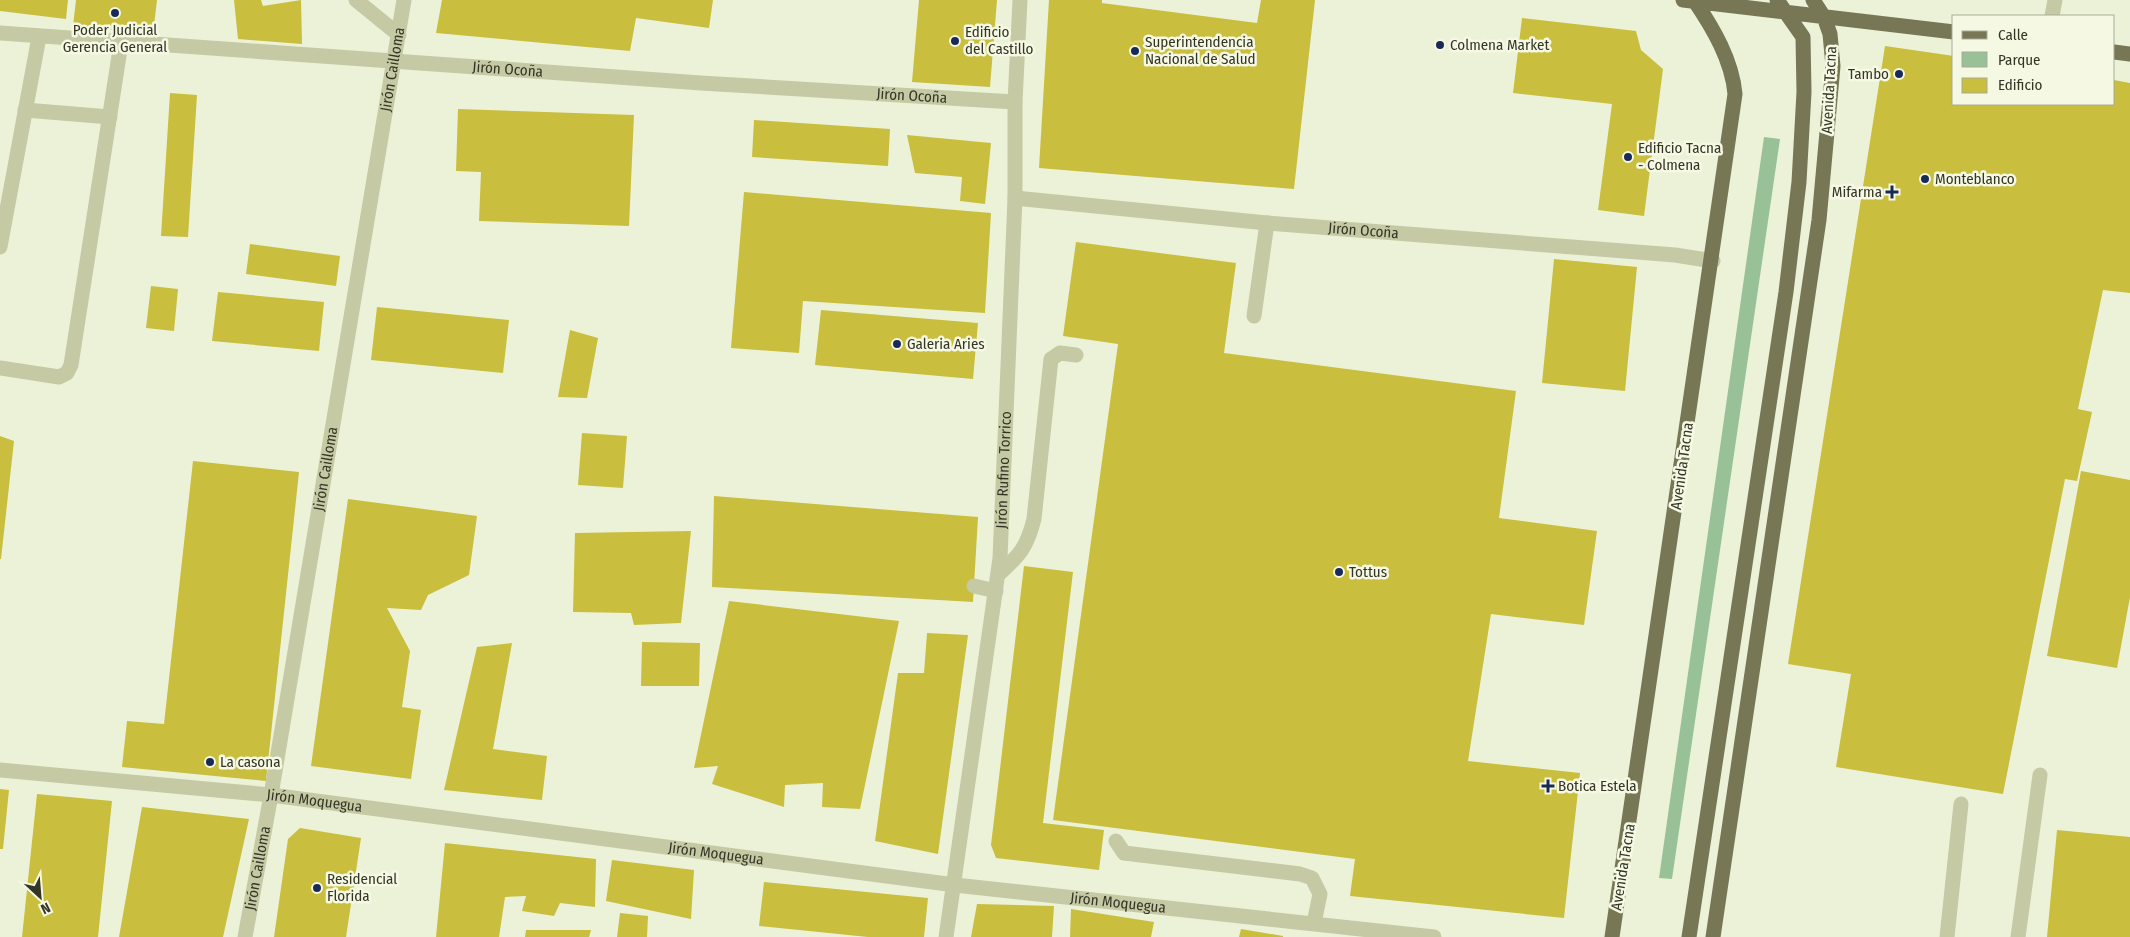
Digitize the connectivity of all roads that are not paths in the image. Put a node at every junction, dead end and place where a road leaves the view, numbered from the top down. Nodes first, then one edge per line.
1 (356, 0) edge
2 (404, 0) edge
3 (1020, 0) edge
4 (1777, 0) edge
5 (1813, 0) edge
6 (2055, 0) edge
7 (1691, 1) edge
8 (1788, 14) junction
9 (2052, 15) edge
10 (1824, 17) junction
11 (1952, 32) edge
12 (0, 33) edge
13 (399, 35) junction
14 (38, 37) junction
15 (121, 43) junction
16 (2115, 52) edge
17 (2130, 54) edge
18 (394, 61) junction
19 (1015, 102) junction
20 (25, 110) junction
21 (110, 117) junction
22 (1015, 198) junction
23 (1266, 223) junction
24 (0, 247) edge
25 (1712, 260) junction
26 (1254, 316) dead end
27 (1076, 355) dead end
28 (0, 368) edge
29 (998, 574) junction
30 (974, 586) dead end
31 (996, 590) junction
32 (0, 770) edge
33 (2040, 775) dead end
34 (271, 795) junction
35 (1961, 804) dead end
36 (1116, 842) dead end
37 (955, 885) junction
38 (1314, 923) junction
39 (1369, 933) edge
40 (245, 937) edge
41 (946, 937) edge
42 (1434, 937) edge
43 (1612, 937) edge
44 (1689, 937) edge
45 (1713, 937) edge
46 (1947, 937) edge
47 (2018, 937) edge

1 - 13 street
2 - 13 street, Jirón Cailloma
3 - 19 street, Jirón Rufino Torrico
4 - 8 main road, Avenida Tacna
5 - 10 main road, Avenida Tacna
6 - 9 street
7 - 8 main road
7 - 25 main road, Avenida Tacna
8 - 10 main road
8 - 44 main road, Avenida Tacna
10 - 11 main road
10 - 45 main road, Avenida Tacna
12 - 14 street, Jirón Ocoña
13 - 18 street, Jirón Cailloma
14 - 15 street, Jirón Ocoña
14 - 20 street
15 - 18 street, Jirón Ocoña
15 - 21 street
16 - 17 main road
18 - 19 street, Jirón Ocoña
18 - 34 street, Jirón Cailloma
19 - 22 street, Jirón Rufino Torrico
20 - 21 street
20 - 24 street
21 - 28 street
22 - 23 street, Jirón Ocoña
22 - 29 street, Jirón Rufino Torrico
23 - 25 street, Jirón Ocoña
23 - 26 street
25 - 43 main road, Avenida Tacna
27 - 29 street
29 - 31 street, Jirón Rufino Torrico
30 - 31 street
31 - 37 street, Jirón Rufino Torrico
32 - 34 street, Jirón Moquegua
33 - 47 street
34 - 37 street, Jirón Moquegua
34 - 40 street, Jirón Cailloma
35 - 46 street
36 - 38 street
37 - 38 street, Jirón Moquegua
37 - 41 street, Jirón Rufino Torrico
38 - 39 street, Jirón Moquegua
39 - 42 street, Jirón Moquegua

